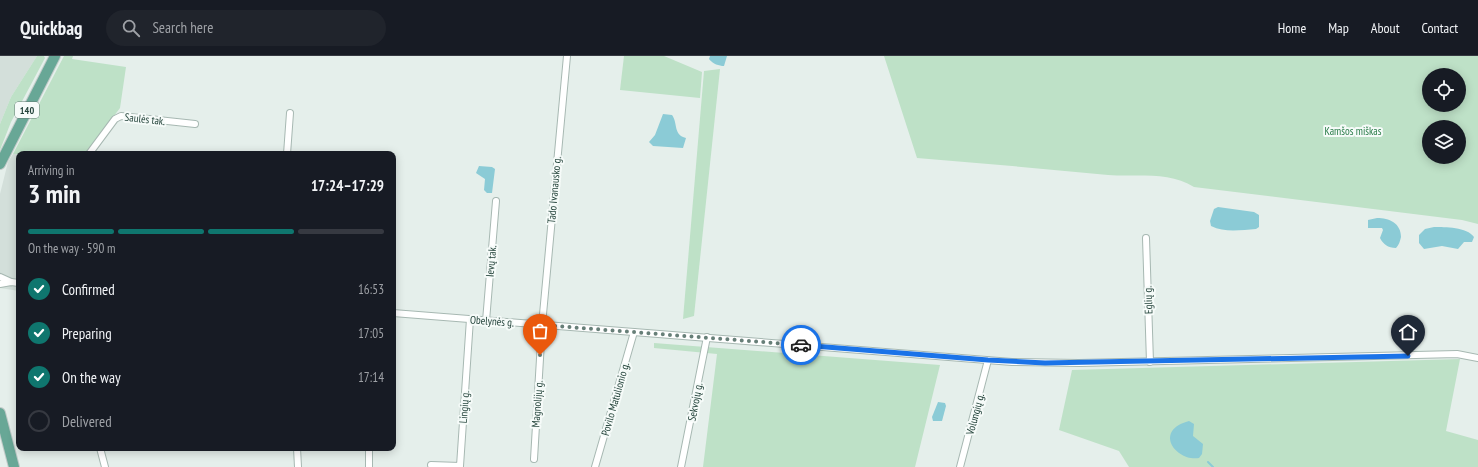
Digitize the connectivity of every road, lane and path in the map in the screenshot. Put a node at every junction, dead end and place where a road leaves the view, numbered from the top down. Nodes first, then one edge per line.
1 (55, 56) edge
2 (567, 56) edge
3 (290, 113) dead end
4 (196, 124) dead end
5 (90, 151) edge
6 (287, 151) edge
7 (0, 164) edge
8 (496, 201) dead end
9 (1146, 238) dead end
10 (0, 277) edge
11 (10, 282) junction
12 (16, 283) edge
13 (0, 284) edge
14 (396, 313) edge
15 (470, 319) junction
16 (486, 321) junction
17 (542, 325) junction
18 (634, 332) junction
19 (707, 337) junction
20 (1478, 358) edge
21 (988, 360) junction
22 (1150, 362) junction
23 (0, 413) edge
24 (101, 451) edge
25 (297, 451) edge
26 (369, 451) edge
27 (534, 459) dead end
28 (431, 465) dead end
29 (14, 467) edge
30 (105, 467) edge
31 (298, 467) edge
32 (369, 467) edge
33 (595, 467) edge
34 (681, 467) edge
35 (960, 467) edge

1 - 7 main road, 140
2 - 17 street, Tado Ivanausko g.
3 - 6 street
4 - 5 street, Saulės tak.
8 - 16 street, Ievų tak.
9 - 22 street, Eglių g.
10 - 11 street
11 - 12 street
11 - 13 street
14 - 15 street, Obelynės g.
15 - 16 street, Obelynės g.
15 - 28 street, Lingių g.
16 - 17 street, Obelynės g.
17 - 18 street, Obelynės g.
17 - 27 street, Magnolijų g.
18 - 19 street, Obelynės g.
18 - 33 street, Povilo Matulionio g.
19 - 21 street, Obelynės g.
19 - 34 street, Sekvojų g.
20 - 22 street, Obelynės g.
21 - 22 street, Obelynės g.
21 - 35 street, Volungių g.
23 - 29 main road
24 - 30 street
25 - 31 street
26 - 32 street

